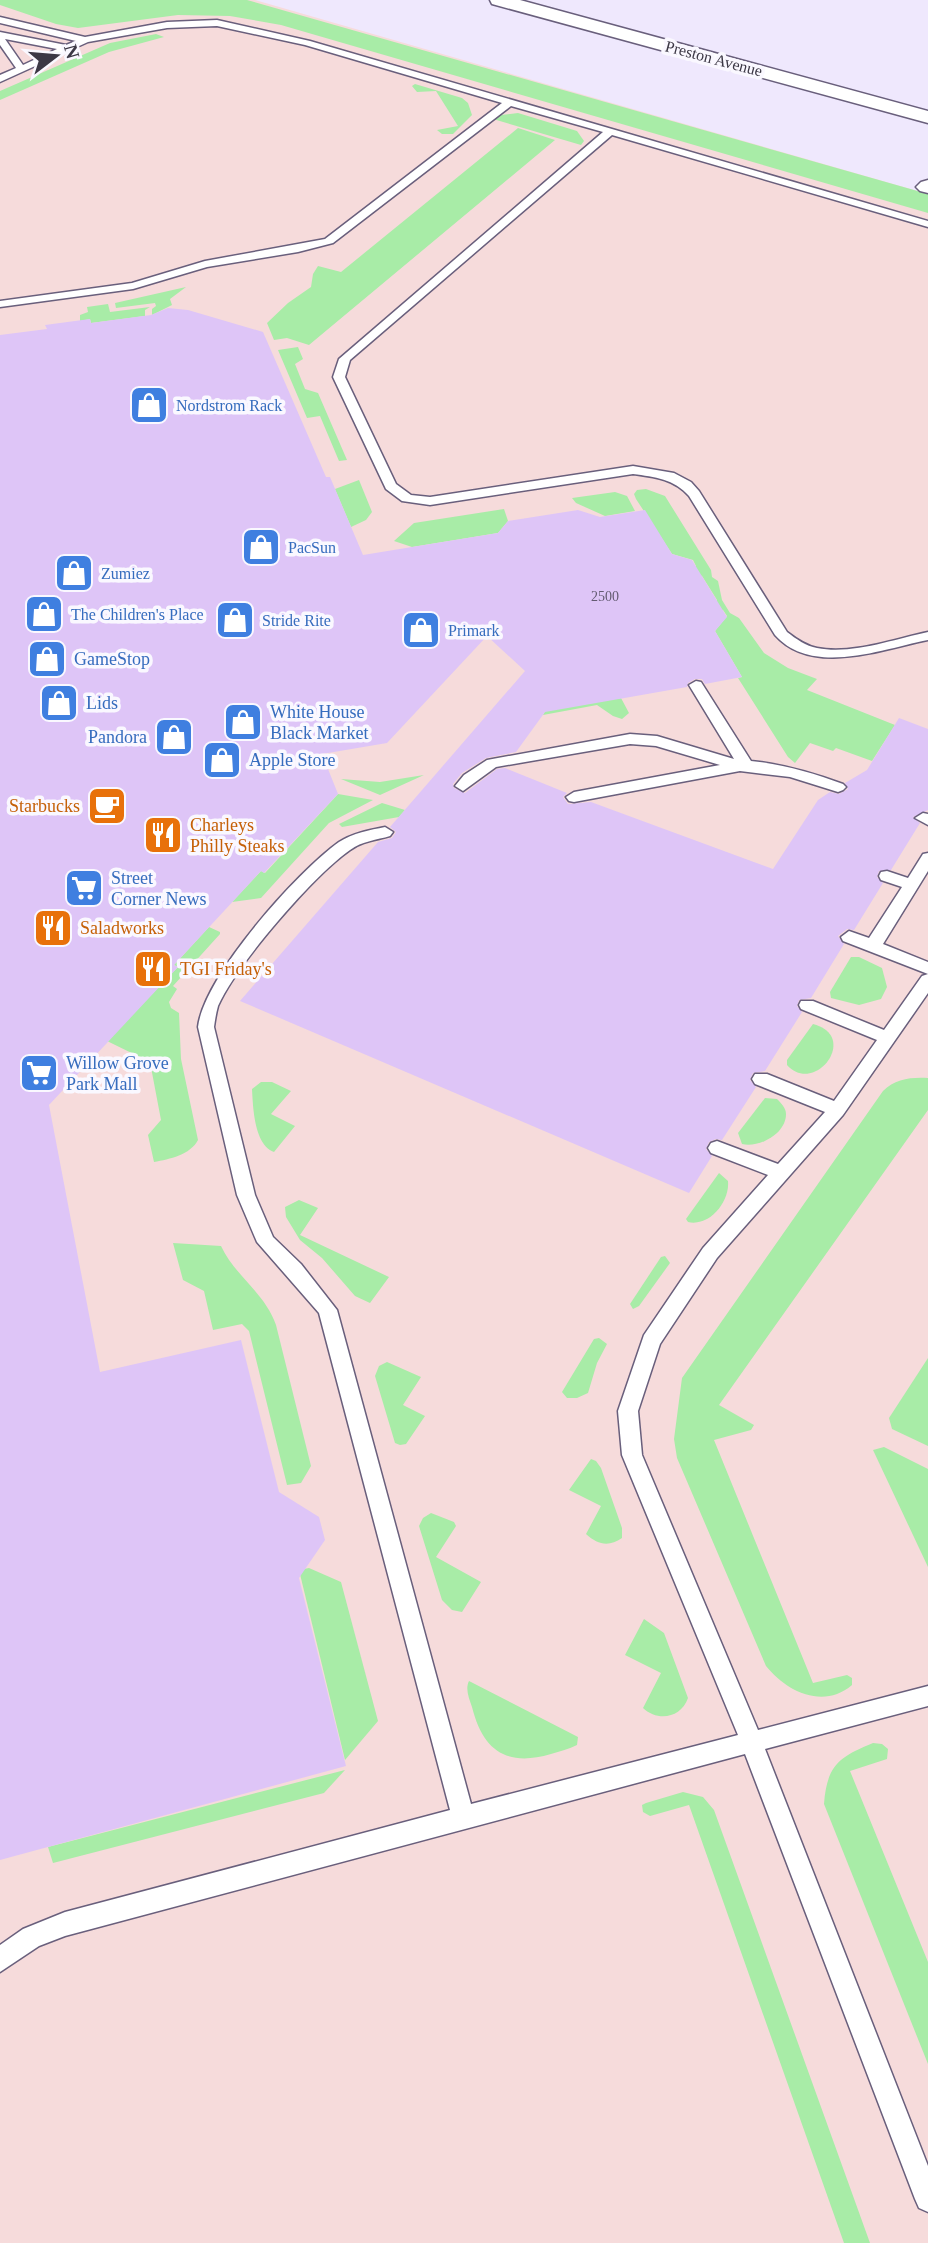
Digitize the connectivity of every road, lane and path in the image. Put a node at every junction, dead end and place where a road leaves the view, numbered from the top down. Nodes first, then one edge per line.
1 (499, 0) edge
2 (0, 13) edge
3 (0, 20) edge
4 (13, 22) junction
5 (0, 36) edge
6 (85, 40) junction
7 (65, 48) junction
8 (21, 69) junction
9 (0, 79) edge
10 (510, 102) junction
11 (928, 117) edge
12 (612, 130) junction
13 (928, 223) edge
14 (0, 304) edge
15 (928, 636) edge
16 (696, 685) dead end
17 (743, 766) junction
18 (463, 786) dead end
19 (838, 787) dead end
20 (575, 797) dead end
21 (385, 832) dead end
22 (928, 858) edge
23 (887, 876) dead end
24 (911, 884) junction
25 (849, 937) dead end
26 (873, 946) junction
27 (928, 968) edge
28 (928, 979) edge
29 (807, 1005) dead end
30 (888, 1038) junction
31 (761, 1079) dead end
32 (837, 1110) junction
33 (718, 1148) dead end
34 (782, 1173) junction
35 (928, 1696) edge
36 (752, 1743) junction
37 (463, 1817) junction
38 (0, 1960) edge
39 (928, 2199) edge

1 - 11 street, Preston Avenue
2 - 4 lane
3 - 4 lane
4 - 6 lane
5 - 7 lane
5 - 8 lane
6 - 7 lane
6 - 10 lane
7 - 8 lane
8 - 9 lane
10 - 12 lane
10 - 14 lane
12 - 13 lane
12 - 15 lane
16 - 17 lane
17 - 18 lane
17 - 19 lane
17 - 20 lane
21 - 37 lane
22 - 24 lane
23 - 24 lane
24 - 26 lane
25 - 26 lane
26 - 27 lane
28 - 30 lane
29 - 30 lane
30 - 32 lane
31 - 32 lane
32 - 34 lane
33 - 34 lane
34 - 36 lane
35 - 36 lane
36 - 37 lane
36 - 39 lane
37 - 38 lane

